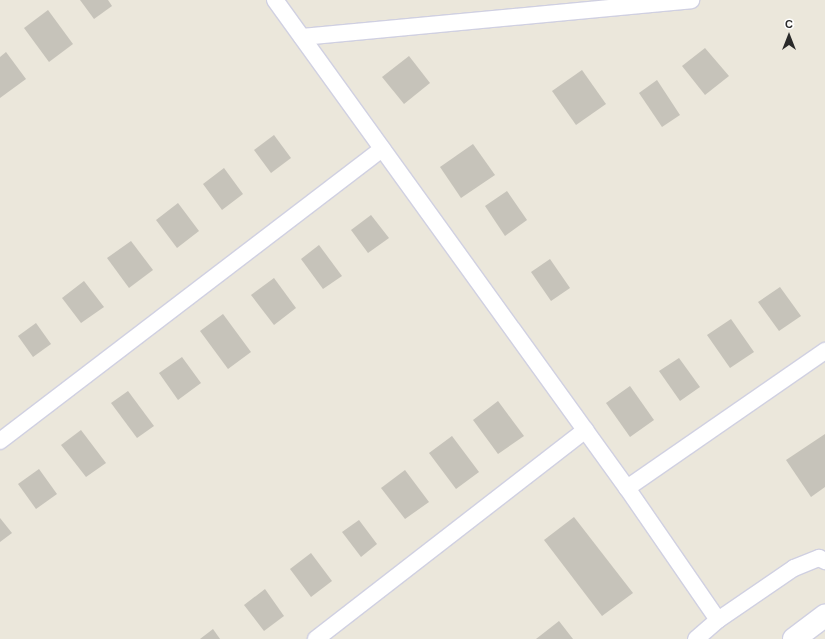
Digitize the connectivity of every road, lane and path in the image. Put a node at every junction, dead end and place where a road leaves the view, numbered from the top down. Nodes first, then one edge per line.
1 (275, 0) edge
2 (691, 0) edge
3 (302, 37) junction
4 (382, 149) junction
5 (825, 351) edge
6 (585, 430) junction
7 (0, 441) edge
8 (627, 488) junction
9 (825, 561) edge
10 (825, 616) edge
11 (718, 620) junction
12 (316, 639) edge
13 (696, 639) edge
14 (794, 639) edge

1 - 3 street
2 - 3 street
3 - 4 street
4 - 6 street
4 - 7 street
5 - 8 street
6 - 8 street
6 - 12 street
8 - 11 street
9 - 11 street
10 - 14 main road
11 - 13 street

